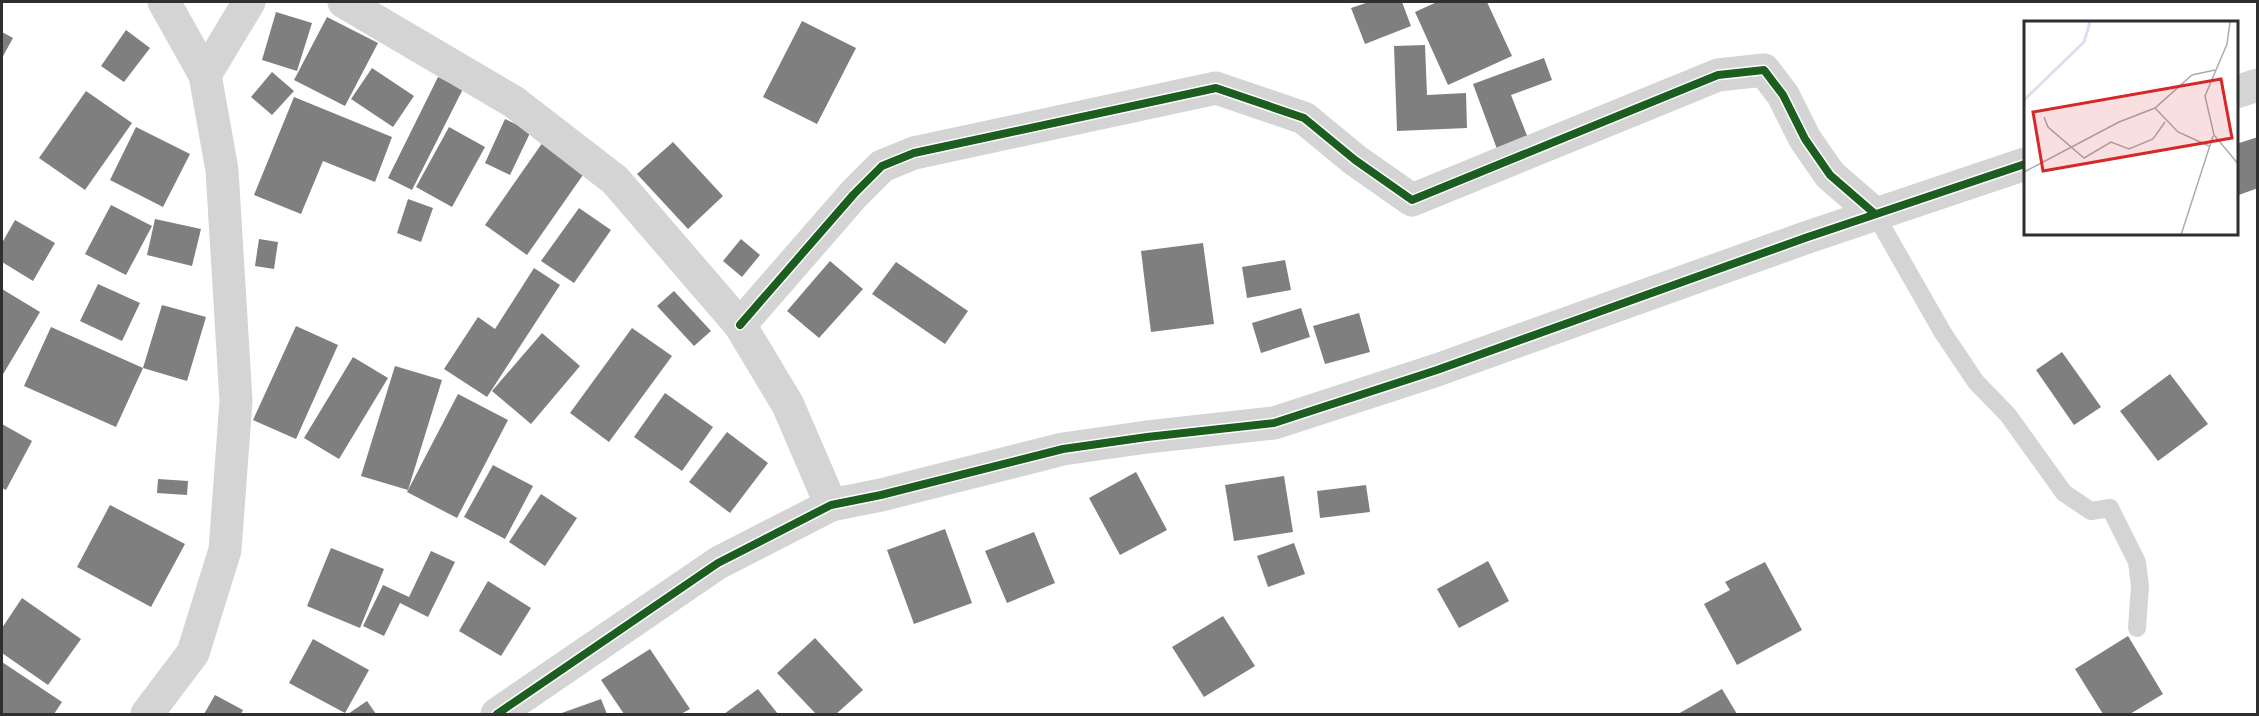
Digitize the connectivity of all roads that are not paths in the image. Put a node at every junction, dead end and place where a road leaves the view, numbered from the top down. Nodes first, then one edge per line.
1 (164, 2) edge
2 (249, 2) edge
3 (344, 2) edge
4 (205, 75) junction
5 (2258, 85) edge
6 (2238, 91) edge
7 (2024, 164) edge
8 (1875, 214) junction
9 (740, 324) junction
10 (831, 505) junction
11 (2137, 628) dead end
12 (147, 714) edge
13 (497, 714) edge

1 - 4 street
2 - 4 street
3 - 9 street
4 - 12 street
5 - 6 street
7 - 8 street
8 - 9 street
8 - 10 street
8 - 11 lane
9 - 10 street
10 - 13 street

